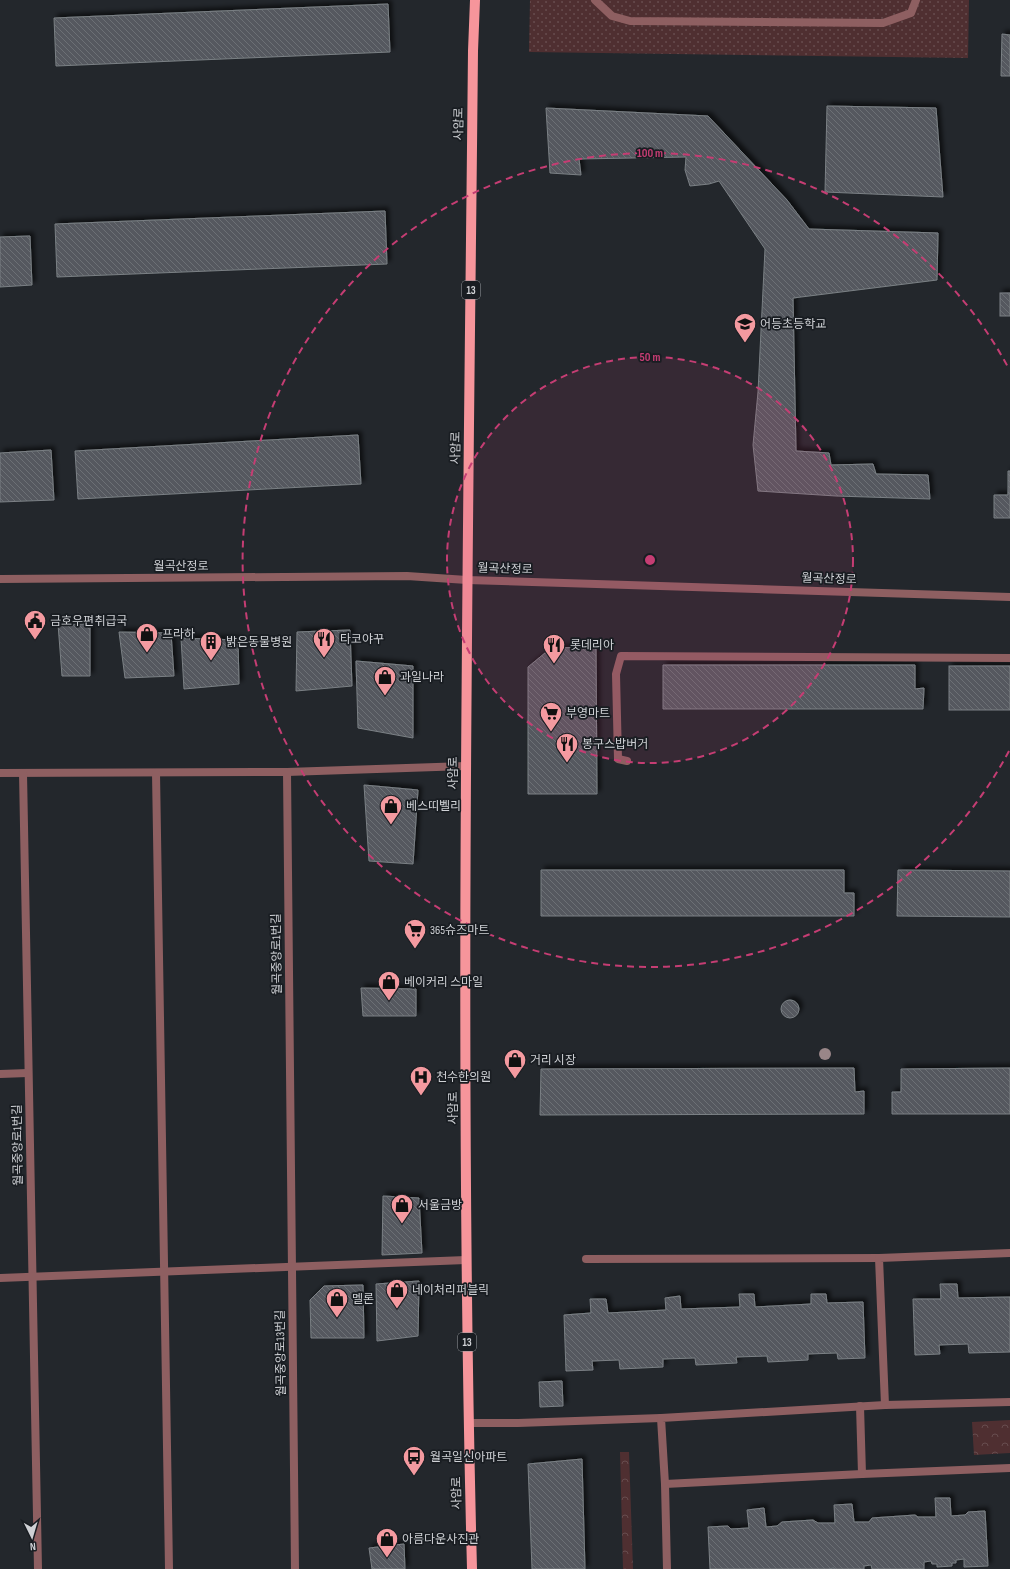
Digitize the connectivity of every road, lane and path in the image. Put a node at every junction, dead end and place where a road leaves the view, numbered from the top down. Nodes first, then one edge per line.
1 (475, 0) edge
2 (596, 0) edge
3 (916, 0) edge
4 (0, 579) edge
5 (467, 580) junction
6 (1010, 597) edge
7 (1010, 658) edge
8 (627, 760) dead end
9 (466, 766) junction
10 (287, 772) junction
11 (0, 773) edge
12 (23, 773) junction
13 (156, 773) junction
14 (28, 1073) junction
15 (0, 1074) edge
16 (1010, 1254) edge
17 (879, 1258) junction
18 (586, 1259) dead end
19 (466, 1260) junction
20 (292, 1266) junction
21 (163, 1271) junction
22 (32, 1277) junction
23 (0, 1278) edge
24 (1010, 1402) edge
25 (885, 1405) junction
26 (860, 1406) junction
27 (662, 1418) junction
28 (468, 1423) junction
29 (1010, 1468) edge
30 (862, 1474) junction
31 (665, 1484) junction
32 (38, 1569) edge
33 (169, 1569) edge
34 (295, 1569) edge
35 (472, 1569) edge
36 (667, 1569) edge

1 - 5 main road, 사암로 / 13
2 - 3 street
4 - 5 street, 월곡산정로
5 - 6 street, 월곡산정로
5 - 9 main road, 사암로 / 13
7 - 8 street
9 - 10 street
9 - 19 main road, 사암로 / 13
10 - 13 street
10 - 20 street, 월곡중앙로1번길
11 - 12 street
12 - 13 street
12 - 14 street, 월곡중앙로1번길
13 - 21 street
14 - 15 street
14 - 22 street, 월곡중앙로1번길
16 - 17 street
17 - 18 street
17 - 25 street
19 - 20 street
19 - 28 main road, 사암로 / 13
20 - 21 street
20 - 34 street, 월곡중앙로13번길
21 - 22 street
21 - 33 street
22 - 23 street
22 - 32 street
24 - 25 street
25 - 26 street
26 - 27 street
26 - 30 street
27 - 28 street
27 - 31 street
28 - 35 main road, 사암로 / 13
29 - 30 street
30 - 31 street
31 - 36 street

